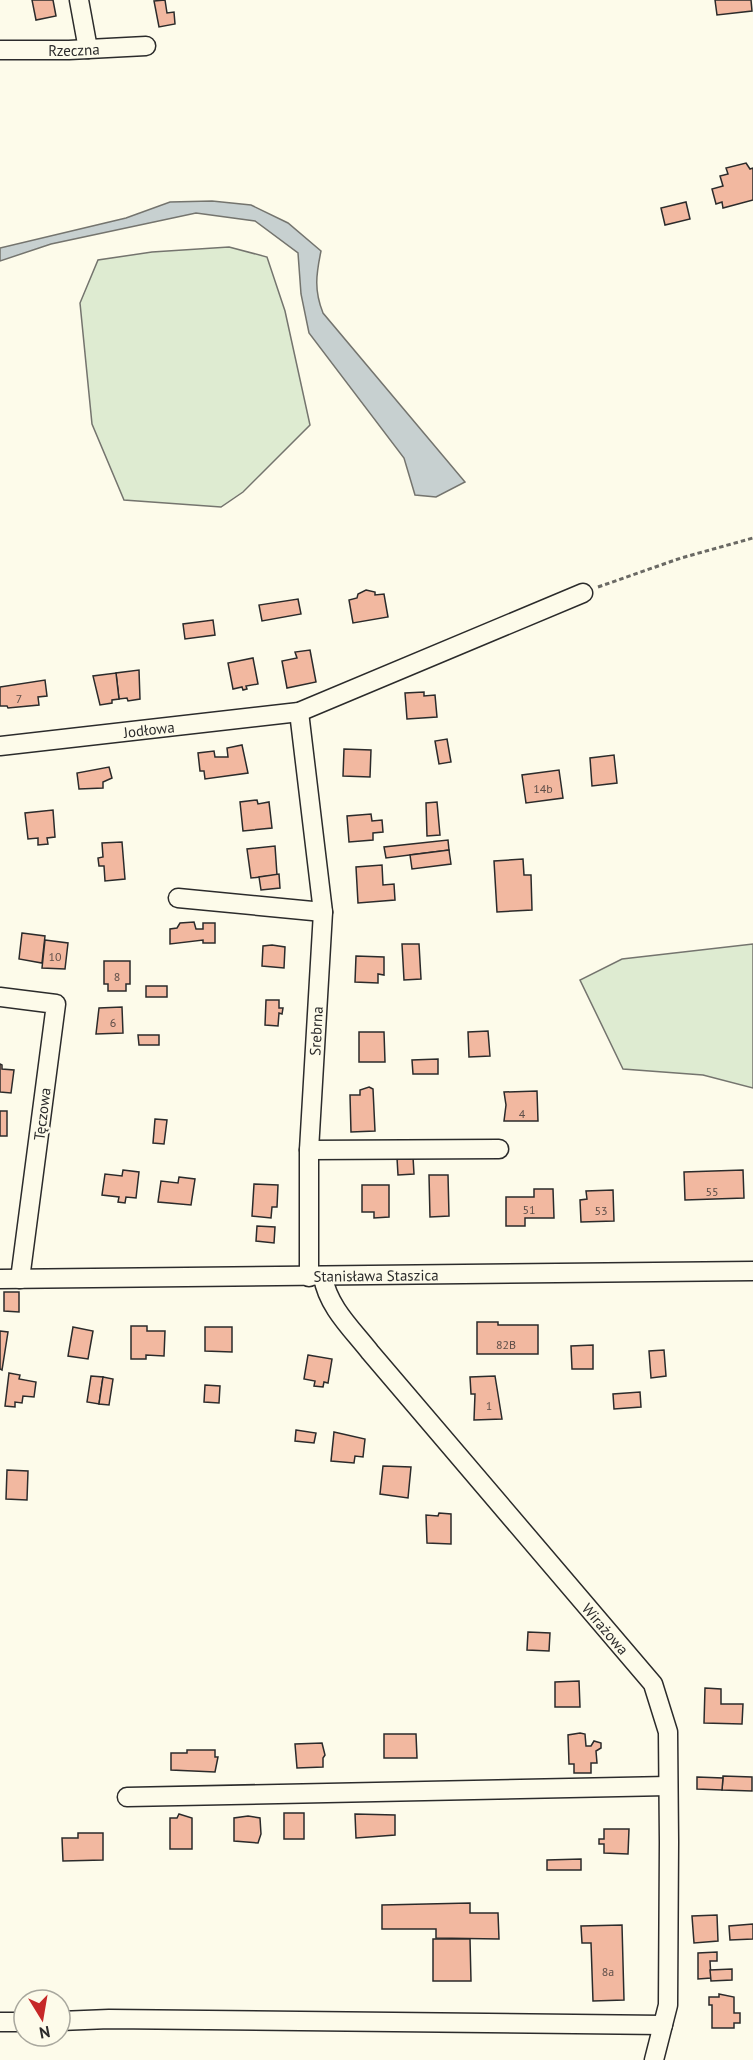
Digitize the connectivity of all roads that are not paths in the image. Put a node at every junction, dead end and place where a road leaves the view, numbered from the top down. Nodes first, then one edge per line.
1 (79, 0) edge
2 (146, 46) dead end
3 (88, 49) junction
4 (0, 50) edge
5 (583, 593) road end
6 (299, 712) junction
7 (0, 746) edge
8 (178, 898) dead end
9 (323, 912) junction
10 (0, 997) edge
11 (499, 1149) dead end
12 (309, 1150) junction
13 (753, 1271) edge
14 (316, 1277) junction
15 (0, 1279) edge
16 (20, 1279) junction
17 (668, 1786) junction
18 (127, 1797) dead end
19 (72, 2021) edge
20 (663, 2025) junction
21 (654, 2060) edge

1 - 3 street
2 - 3 street, Rzeczna
3 - 4 street, Rzeczna
5 - 6 street, Jodłowa
6 - 7 street, Jodłowa
6 - 9 street, Srebrna
8 - 9 street
9 - 12 street, Srebrna
10 - 16 street, Tęczowa
11 - 12 street
12 - 14 street, Srebrna
13 - 14 street, Stanisława Staszica
14 - 16 street, Stanisława Staszica
14 - 17 street, Wirażowa
15 - 16 street, Stanisława Staszica
17 - 18 street
17 - 20 street, Wirażowa
19 - 20 street
20 - 21 street, Wirażowa

